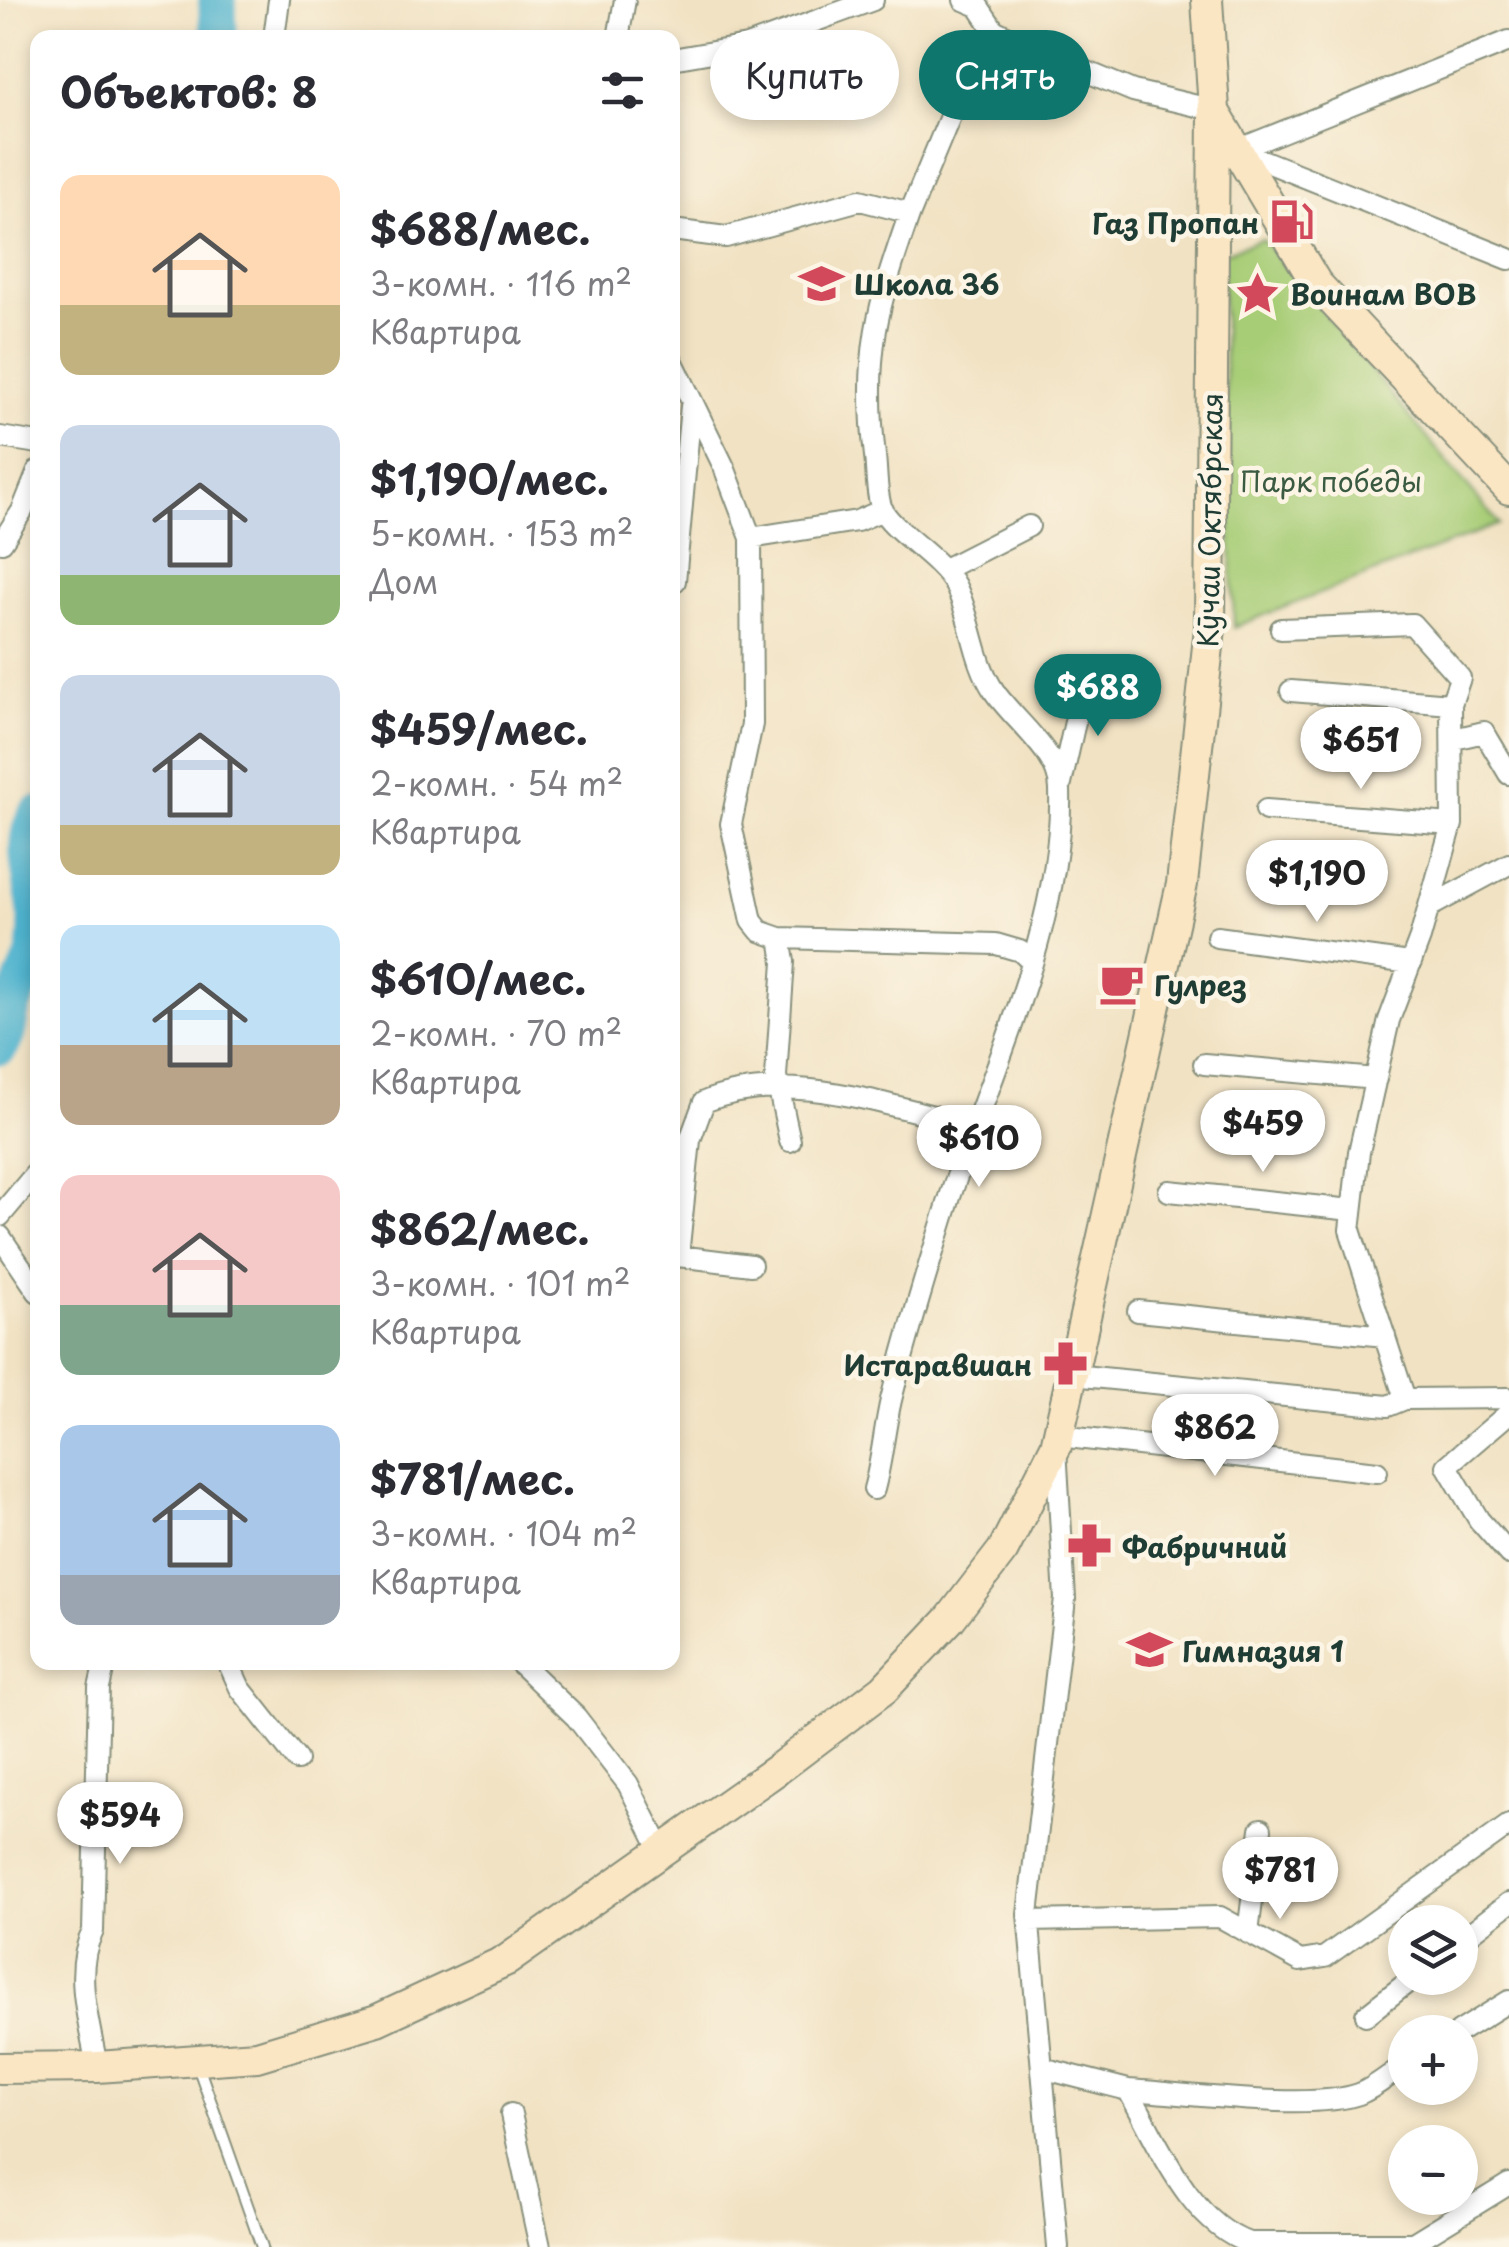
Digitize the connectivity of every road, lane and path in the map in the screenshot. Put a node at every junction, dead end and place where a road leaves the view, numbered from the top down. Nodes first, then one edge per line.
1 (278, 0) edge
2 (625, 0) edge
3 (874, 0) edge
4 (1207, 0) edge
5 (973, 2) edge
6 (816, 9) edge
7 (275, 30) edge
8 (619, 30) edge
9 (994, 30) edge
10 (1509, 41) edge
11 (680, 58) edge
12 (1091, 73) edge
13 (1214, 110) junction
14 (948, 120) edge
15 (1237, 150) junction
16 (910, 213) junction
17 (680, 231) edge
18 (1509, 258) edge
19 (680, 378) edge
20 (692, 404) junction
21 (0, 437) edge
22 (30, 442) edge
23 (1509, 489) edge
24 (30, 491) edge
25 (882, 510) junction
26 (1029, 526) dead end
27 (680, 529) edge
28 (750, 538) junction
29 (2, 542) edge
30 (945, 568) junction
31 (1281, 629) dead end
32 (1084, 682) dead end
33 (1291, 691) dead end
34 (1451, 704) junction
35 (1454, 739) junction
36 (1509, 774) edge
37 (1061, 786) junction
38 (1266, 810) dead end
39 (1452, 824) junction
40 (1509, 864) edge
41 (1428, 907) junction
42 (1216, 937) dead end
43 (780, 938) junction
44 (1032, 962) junction
45 (1410, 963) junction
46 (1204, 1064) dead end
47 (1376, 1078) junction
48 (780, 1084) junction
49 (975, 1126) junction
50 (790, 1141) dead end
51 (30, 1180) edge
52 (1169, 1191) dead end
53 (1352, 1210) junction
54 (0, 1216) edge
55 (680, 1218) edge
56 (0, 1236) edge
57 (680, 1258) edge
58 (750, 1265) dead end
59 (30, 1267) edge
60 (1138, 1310) dead end
61 (1385, 1336) junction
62 (1072, 1375) junction
63 (1509, 1398) edge
64 (1405, 1399) junction
65 (1509, 1412) edge
66 (1058, 1441) junction
67 (1378, 1472) dead end
68 (874, 1490) dead end
69 (1509, 1554) edge
70 (103, 1670) edge
71 (232, 1670) edge
72 (527, 1670) edge
73 (296, 1760) dead end
74 (1509, 1825) edge
75 (1260, 1829) dead end
76 (661, 1850) junction
77 (1509, 1903) edge
78 (1029, 1921) junction
79 (1478, 1927) edge
80 (1248, 1932) junction
81 (1391, 1995) edge
82 (1509, 2002) edge
83 (1366, 2015) dead end
84 (1478, 2020) edge
85 (196, 2060) junction
86 (0, 2068) edge
87 (97, 2068) junction
88 (1042, 2068) junction
89 (1388, 2076) edge
90 (1128, 2090) junction
91 (511, 2114) dead end
92 (1509, 2184) edge
93 (262, 2247) edge
94 (540, 2247) edge
95 (1058, 2247) edge

1 - 7 street
2 - 8 street
3 - 6 street
4 - 13 main road, Кӯчаи Октябрская
5 - 9 street
6 - 11 street
10 - 15 street
12 - 13 street
13 - 15 main road
13 - 62 main road, Кӯчаи Октябрская
14 - 16 street
15 - 18 street
15 - 23 main road
16 - 17 street
16 - 25 street
19 - 20 street
20 - 27 street
20 - 28 street
21 - 22 street
24 - 29 street
25 - 28 street
25 - 30 street
26 - 30 street
28 - 43 street
30 - 37 street
31 - 34 street
32 - 37 street
33 - 34 street
34 - 35 street
35 - 36 street
35 - 39 street
37 - 44 street
38 - 39 street
39 - 41 street
40 - 41 street
41 - 45 street
42 - 45 street
43 - 44 street
43 - 48 street
44 - 49 street
45 - 47 street
46 - 47 street
47 - 53 street
48 - 49 street
48 - 50 street
48 - 55 street
49 - 68 street
51 - 54 street
52 - 53 street
53 - 61 street
56 - 59 street
57 - 58 street
60 - 61 street
61 - 64 street
62 - 64 street
62 - 66 main road, Кӯчаи Октябрская
63 - 64 street
65 - 69 street
66 - 67 street
66 - 76 main road, Кӯчаи Октябрская
66 - 78 street
70 - 87 street
71 - 73 street
72 - 76 street
74 - 80 street
75 - 80 street
76 - 85 main road, Кӯчаи Октябрская
77 - 79 street
78 - 80 street
78 - 88 street
81 - 83 street
82 - 84 street
85 - 87 main road, Кӯчаи Октябрская
85 - 93 lane
86 - 87 main road, Кӯчаи Октябрская
88 - 90 street
88 - 95 street
89 - 90 street
90 - 92 street
91 - 94 street

